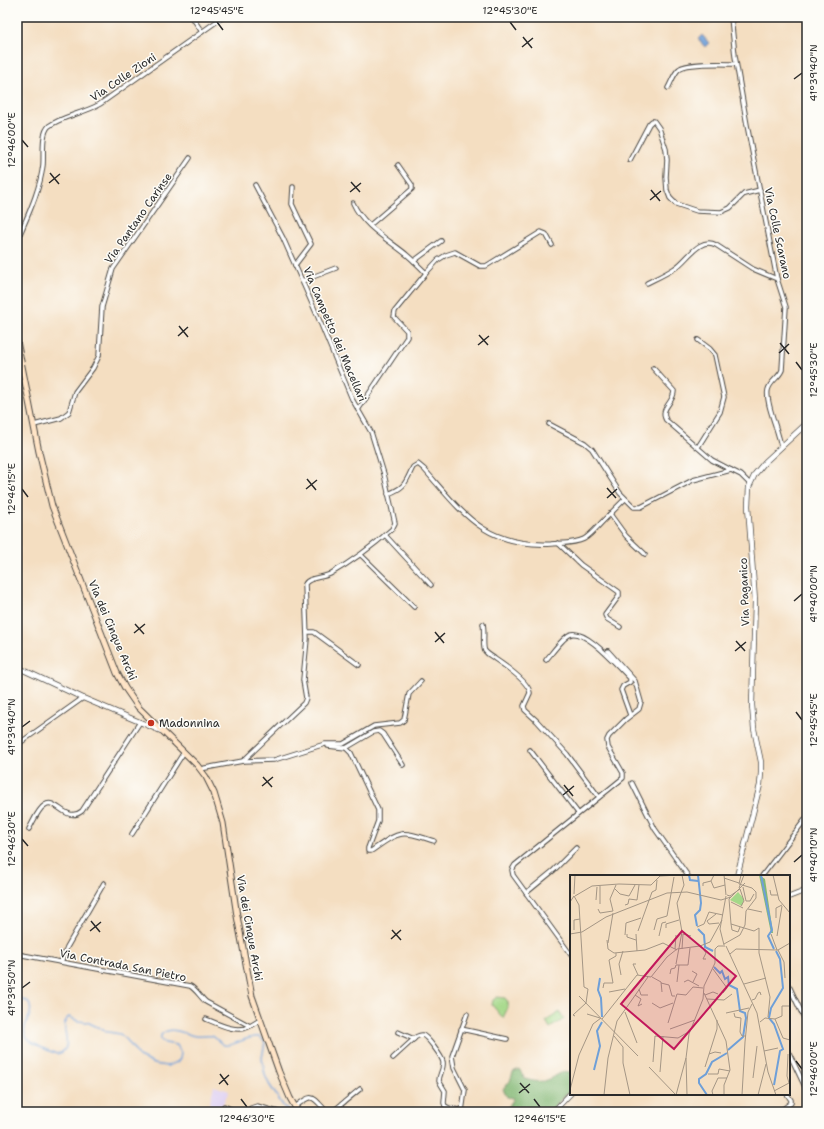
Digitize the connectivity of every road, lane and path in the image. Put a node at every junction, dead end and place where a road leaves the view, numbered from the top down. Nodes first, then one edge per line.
1 (192, 17) edge
2 (223, 17) edge
3 (731, 17) edge
4 (202, 32) junction
5 (736, 64) junction
6 (668, 88) dead end
7 (190, 158) dead end
8 (630, 160) dead end
9 (398, 165) dead end
10 (255, 185) dead end
11 (292, 187) dead end
12 (760, 190) junction
13 (353, 203) dead end
14 (370, 225) junction
15 (441, 241) dead end
16 (17, 242) edge
17 (552, 245) dead end
18 (414, 261) junction
19 (295, 266) junction
20 (336, 268) dead end
21 (426, 272) junction
22 (777, 279) junction
23 (302, 281) junction
24 (647, 283) dead end
25 (698, 340) dead end
26 (17, 341) edge
27 (653, 368) dead end
28 (358, 410) junction
29 (807, 423) edge
30 (549, 424) dead end
31 (34, 425) junction
32 (698, 447) junction
33 (781, 447) junction
34 (732, 470) junction
35 (750, 484) junction
36 (388, 494) junction
37 (625, 499) junction
38 (610, 514) junction
39 (385, 535) junction
40 (558, 543) junction
41 (645, 554) dead end
42 (361, 555) junction
43 (431, 585) dead end
44 (414, 607) dead end
45 (483, 624) dead end
46 (620, 626) dead end
47 (307, 632) junction
48 (608, 651) dead end
49 (546, 660) dead end
50 (358, 665) dead end
51 (17, 667) edge
52 (422, 681) dead end
53 (83, 698) junction
54 (630, 715) junction
55 (140, 722) junction
56 (164, 732) junction
57 (17, 745) edge
58 (320, 746) junction
59 (346, 748) junction
60 (530, 750) dead end
61 (184, 752) junction
62 (243, 761) junction
63 (404, 765) dead end
64 (200, 769) junction
65 (632, 783) dead end
66 (599, 797) junction
67 (578, 814) junction
68 (807, 817) edge
69 (29, 829) dead end
70 (132, 834) dead end
71 (434, 841) dead end
72 (576, 848) dead end
73 (687, 875) edge
74 (737, 875) edge
75 (763, 875) edge
76 (104, 883) dead end
77 (807, 890) edge
78 (526, 893) junction
79 (790, 897) edge
80 (17, 954) edge
81 (570, 954) edge
82 (61, 962) junction
83 (790, 988) edge
84 (467, 1014) dead end
85 (805, 1014) edge
86 (206, 1019) dead end
87 (260, 1020) junction
88 (807, 1024) edge
89 (250, 1026) junction
90 (461, 1029) junction
91 (398, 1032) dead end
92 (414, 1039) junction
93 (507, 1039) dead end
94 (790, 1055) edge
95 (393, 1058) dead end
96 (360, 1089) dead end
97 (807, 1092) edge
98 (570, 1093) edge
99 (788, 1095) edge
100 (224, 1106) dead end
101 (263, 1110) edge
102 (296, 1110) edge
103 (462, 1111) junction
104 (237, 1112) edge
105 (248, 1112) edge
106 (278, 1112) edge
107 (327, 1112) edge
108 (332, 1112) edge
109 (468, 1112) edge
110 (553, 1112) edge
111 (779, 1112) edge

1 - 4 street
2 - 4 street, Via Colle Zioni
3 - 5 street, Via Colle Scarano
4 - 16 street, Via Colle Zioni
5 - 6 street
5 - 12 street, Via Colle Scarano
7 - 31 street, Via Pantano Carinse
8 - 12 street
9 - 14 street
10 - 19 street, Via Campetto dei Macellari
11 - 19 street, Via Campetto dei Macellari
12 - 22 street, Via Colle Scarano
13 - 14 street
14 - 18 street
15 - 18 street
17 - 21 street, Via Campetto dei Macellari
18 - 21 street
19 - 23 street, Via Campetto dei Macellari
20 - 23 street
21 - 28 street, Via Campetto dei Macellari
22 - 24 street
22 - 33 street, Via Colle Scarano
23 - 28 street, Via Campetto dei Macellari
25 - 32 street
26 - 31 main road, Via dei Cinque Archi
27 - 32 street
28 - 36 street, Via Campetto dei Macellari
29 - 33 street, Via Paganico
30 - 37 street
31 - 56 main road, Via dei Cinque Archi
32 - 34 street
33 - 35 street, Via Paganico
34 - 35 street
34 - 37 street
35 - 74 street, Via Paganico
36 - 39 street, Via Campetto dei Macellari
36 - 40 street
37 - 38 street
38 - 40 street
38 - 41 street
39 - 42 street, Via Campetto dei Macellari
39 - 43 street
40 - 46 street
42 - 44 street
42 - 47 street, Via Campetto dei Macellari
45 - 66 street
47 - 50 street
47 - 62 street, Via Campetto dei Macellari
48 - 54 street
49 - 54 street
51 - 53 street
52 - 58 street
53 - 55 street
53 - 57 street
54 - 66 street
55 - 56 street
55 - 69 street
56 - 61 main road, Via dei Cinque Archi
58 - 59 street
58 - 62 street
59 - 63 street
59 - 71 street
60 - 67 street
61 - 64 main road, Via dei Cinque Archi
61 - 70 street
62 - 64 street
64 - 87 main road, Via dei Cinque Archi
65 - 73 street
66 - 67 street
67 - 78 street
68 - 75 street
72 - 78 street
76 - 82 street
77 - 79 street
78 - 81 street
80 - 82 street, Via Contrada San Pietro
82 - 89 street, Via Contrada San Pietro
83 - 85 street
84 - 90 street
85 - 88 street
86 - 89 street
87 - 89 street
87 - 102 main road, Via dei Cinque Archi
90 - 93 street
90 - 103 street
91 - 92 street
92 - 95 street
92 - 103 street
94 - 97 street
96 - 108 street
98 - 110 street
99 - 111 street
100 - 104 street
101 - 105 street
101 - 106 street
102 - 107 street, Via dei Cinque Archi
103 - 109 street

